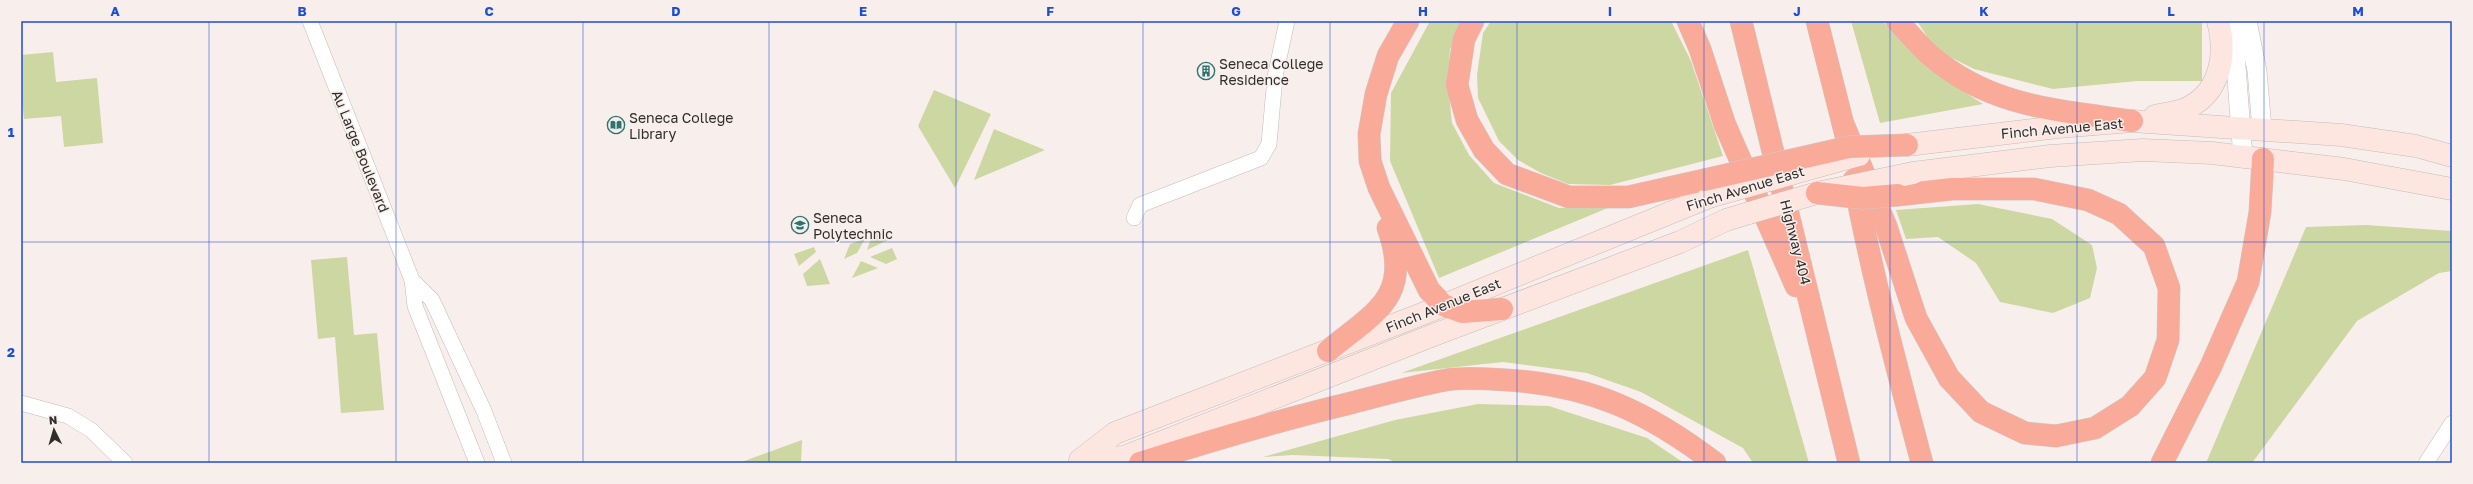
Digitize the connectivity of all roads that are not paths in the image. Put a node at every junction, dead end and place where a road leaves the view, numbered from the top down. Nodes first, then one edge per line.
1 (310, 21) edge
2 (1287, 21) edge
3 (1408, 21) edge
4 (1473, 21) edge
5 (1688, 21) edge
6 (1741, 21) edge
7 (1817, 21) edge
8 (1897, 21) edge
9 (2218, 21) edge
10 (2230, 21) edge
11 (2247, 21) edge
12 (2132, 121) junction
13 (1844, 126) junction
14 (2240, 127) junction
15 (2262, 129) junction
16 (1907, 145) joint
17 (2452, 156) edge
18 (2253, 158) junction
19 (1379, 188) junction
20 (1706, 188) junction
21 (2452, 189) edge
22 (1817, 193) junction
23 (1134, 218) dead end
24 (412, 280) junction
25 (1443, 305) junction
26 (1502, 309) junction
27 (1820, 339) junction
28 (1328, 351) junction
29 (21, 403) edge
30 (2452, 423) edge
31 (1078, 461) edge
32 (125, 463) edge
33 (477, 463) edge
34 (504, 463) edge
35 (1140, 463) edge
36 (1715, 463) edge
37 (1848, 463) edge
38 (1922, 463) edge
39 (2162, 463) edge
40 (2426, 463) edge

1 - 24 street, Au Large Boulevard
2 - 23 street
3 - 19 highway
4 - 20 highway
5 - 27 highway
6 - 27 highway, Highway 404
7 - 13 highway
8 - 12 highway
9 - 12 main road
10 - 14 street
11 - 15 street
12 - 14 main road, Finch Avenue East
12 - 16 main road, Finch Avenue East
13 - 22 highway, bridge
13 - 38 highway
14 - 15 main road, Finch Avenue East
14 - 18 street
15 - 17 main road, Finch Avenue East
15 - 18 main road
16 - 20 highway, bridge
18 - 21 main road, Finch Avenue East
18 - 22 main road, Finch Avenue East, bridge
18 - 39 highway
19 - 25 highway
19 - 28 highway
20 - 25 main road, Finch Avenue East
22 - 26 main road, Finch Avenue East, bridge
24 - 33 street, Au Large Boulevard
24 - 34 street, Au Large Boulevard
25 - 26 highway
25 - 28 main road, Finch Avenue East
26 - 31 main road, Finch Avenue East
27 - 37 highway, Highway 404
28 - 31 main road, Finch Avenue East
29 - 32 street
30 - 40 street
35 - 36 highway

